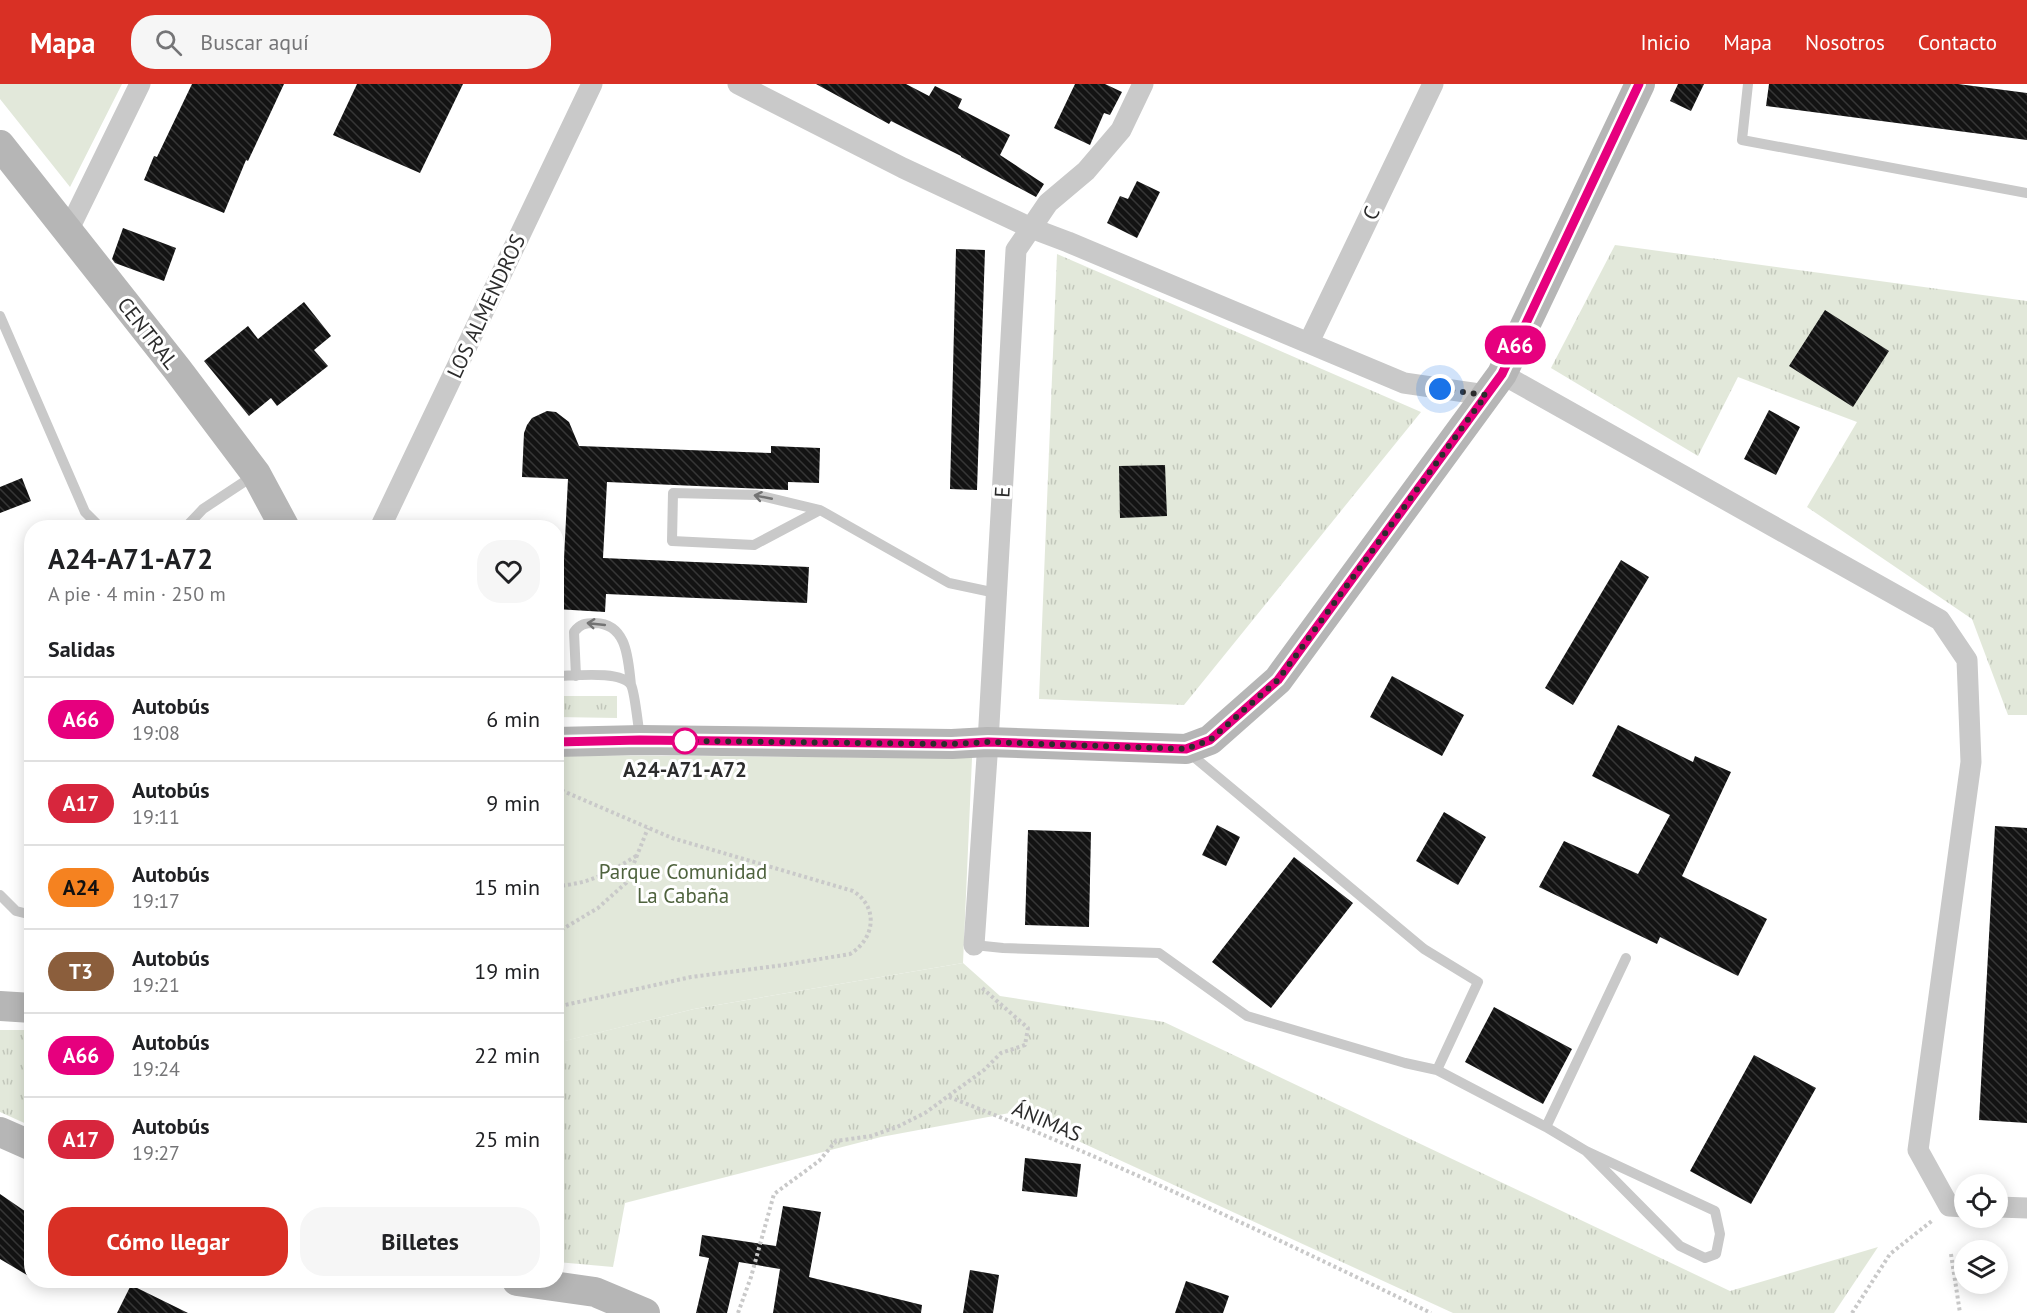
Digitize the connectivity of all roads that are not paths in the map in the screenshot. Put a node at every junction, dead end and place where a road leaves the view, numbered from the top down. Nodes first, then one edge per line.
1 (140, 84) edge
2 (592, 84) edge
3 (738, 84) edge
4 (1143, 84) edge
5 (1433, 84) edge
6 (1640, 84) edge
7 (1748, 84) edge
8 (0, 145) edge
9 (2027, 193) edge
10 (1031, 228) junction
11 (68, 231) junction
12 (0, 316) edge
13 (1309, 342) junction
14 (1494, 385) junction
15 (256, 474) junction
16 (820, 510) junction
17 (93, 520) edge
18 (192, 520) edge
19 (281, 520) edge
20 (384, 520) edge
21 (996, 593) junction
22 (564, 676) edge
23 (576, 676) junction
24 (632, 685) junction
25 (640, 740) junction
26 (564, 742) edge
27 (988, 742) junction
28 (1186, 749) junction
29 (0, 895) edge
30 (24, 913) edge
31 (974, 945) joint
32 (1626, 957) dead end
33 (0, 1006) edge
34 (24, 1008) edge
35 (1437, 1070) junction
36 (1546, 1127) junction
37 (0, 1132) edge
38 (24, 1142) edge
39 (1586, 1151) junction
40 (1954, 1202) edge
41 (2008, 1207) edge
42 (2027, 1208) edge
43 (564, 1288) edge
44 (645, 1313) edge

1 - 11 street
2 - 20 street, LOS ALMENDROS
3 - 10 street
4 - 10 street, E
5 - 13 street, C
6 - 14 street
7 - 9 lane
8 - 11 street, CENTRAL
10 - 13 street
10 - 21 street, E
11 - 15 street, CENTRAL
12 - 17 lane
13 - 14 street
14 - 28 street
14 - 40 street
15 - 18 lane
15 - 19 street, CENTRAL
16 -> 16 lane
16 - 21 lane
21 - 27 street, E
22 - 23 lane
23 - 24 lane
24 -> 23 lane
24 - 25 lane
25 - 26 street
25 - 27 street
27 - 28 street
27 - 31 street, E
28 - 35 lane
29 - 30 lane
31 - 35 lane
32 - 36 lane
33 - 34 street
35 - 36 lane
36 - 39 lane
37 - 38 street
39 - 39 lane
41 - 42 street
43 - 44 street

